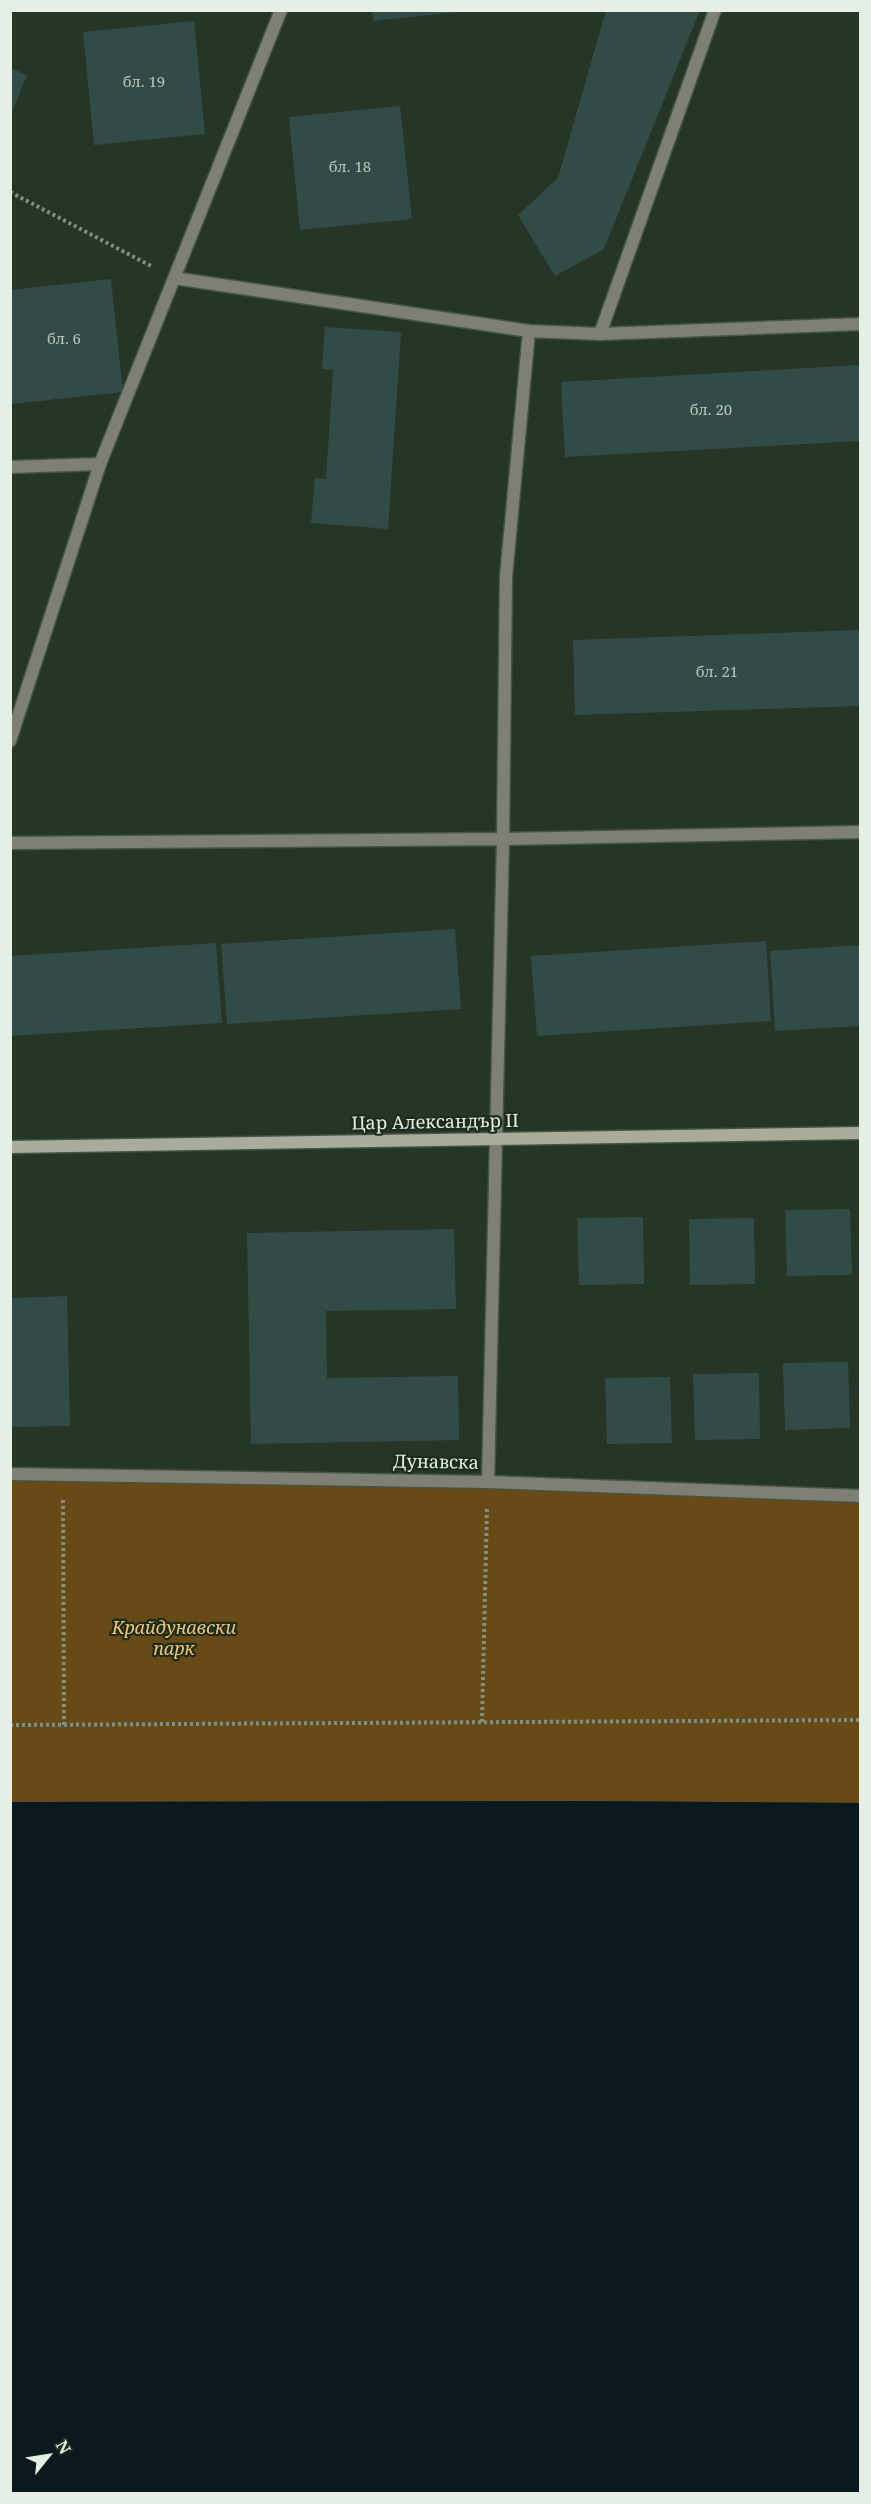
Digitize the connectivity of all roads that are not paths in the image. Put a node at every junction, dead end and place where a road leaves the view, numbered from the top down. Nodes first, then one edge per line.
1 (281, 10) edge
2 (715, 10) edge
3 (174, 278) junction
4 (861, 324) edge
5 (529, 331) junction
6 (600, 334) junction
7 (100, 464) junction
8 (10, 467) edge
9 (10, 741) edge
10 (861, 832) edge
11 (503, 839) junction
12 (10, 843) edge
13 (861, 1133) edge
14 (497, 1140) junction
15 (10, 1147) edge
16 (10, 1474) edge
17 (488, 1482) junction
18 (861, 1496) edge

1 - 3 street
2 - 6 street
3 - 5 street
3 - 7 street
4 - 6 street
5 - 6 street
5 - 11 street
7 - 8 street
7 - 9 street
10 - 11 street
11 - 12 street
11 - 14 street
13 - 14 street, Цар Александър II
14 - 15 street, Цар Александър II
14 - 17 street
16 - 17 street, Дунавска
17 - 18 street, Дунавска

